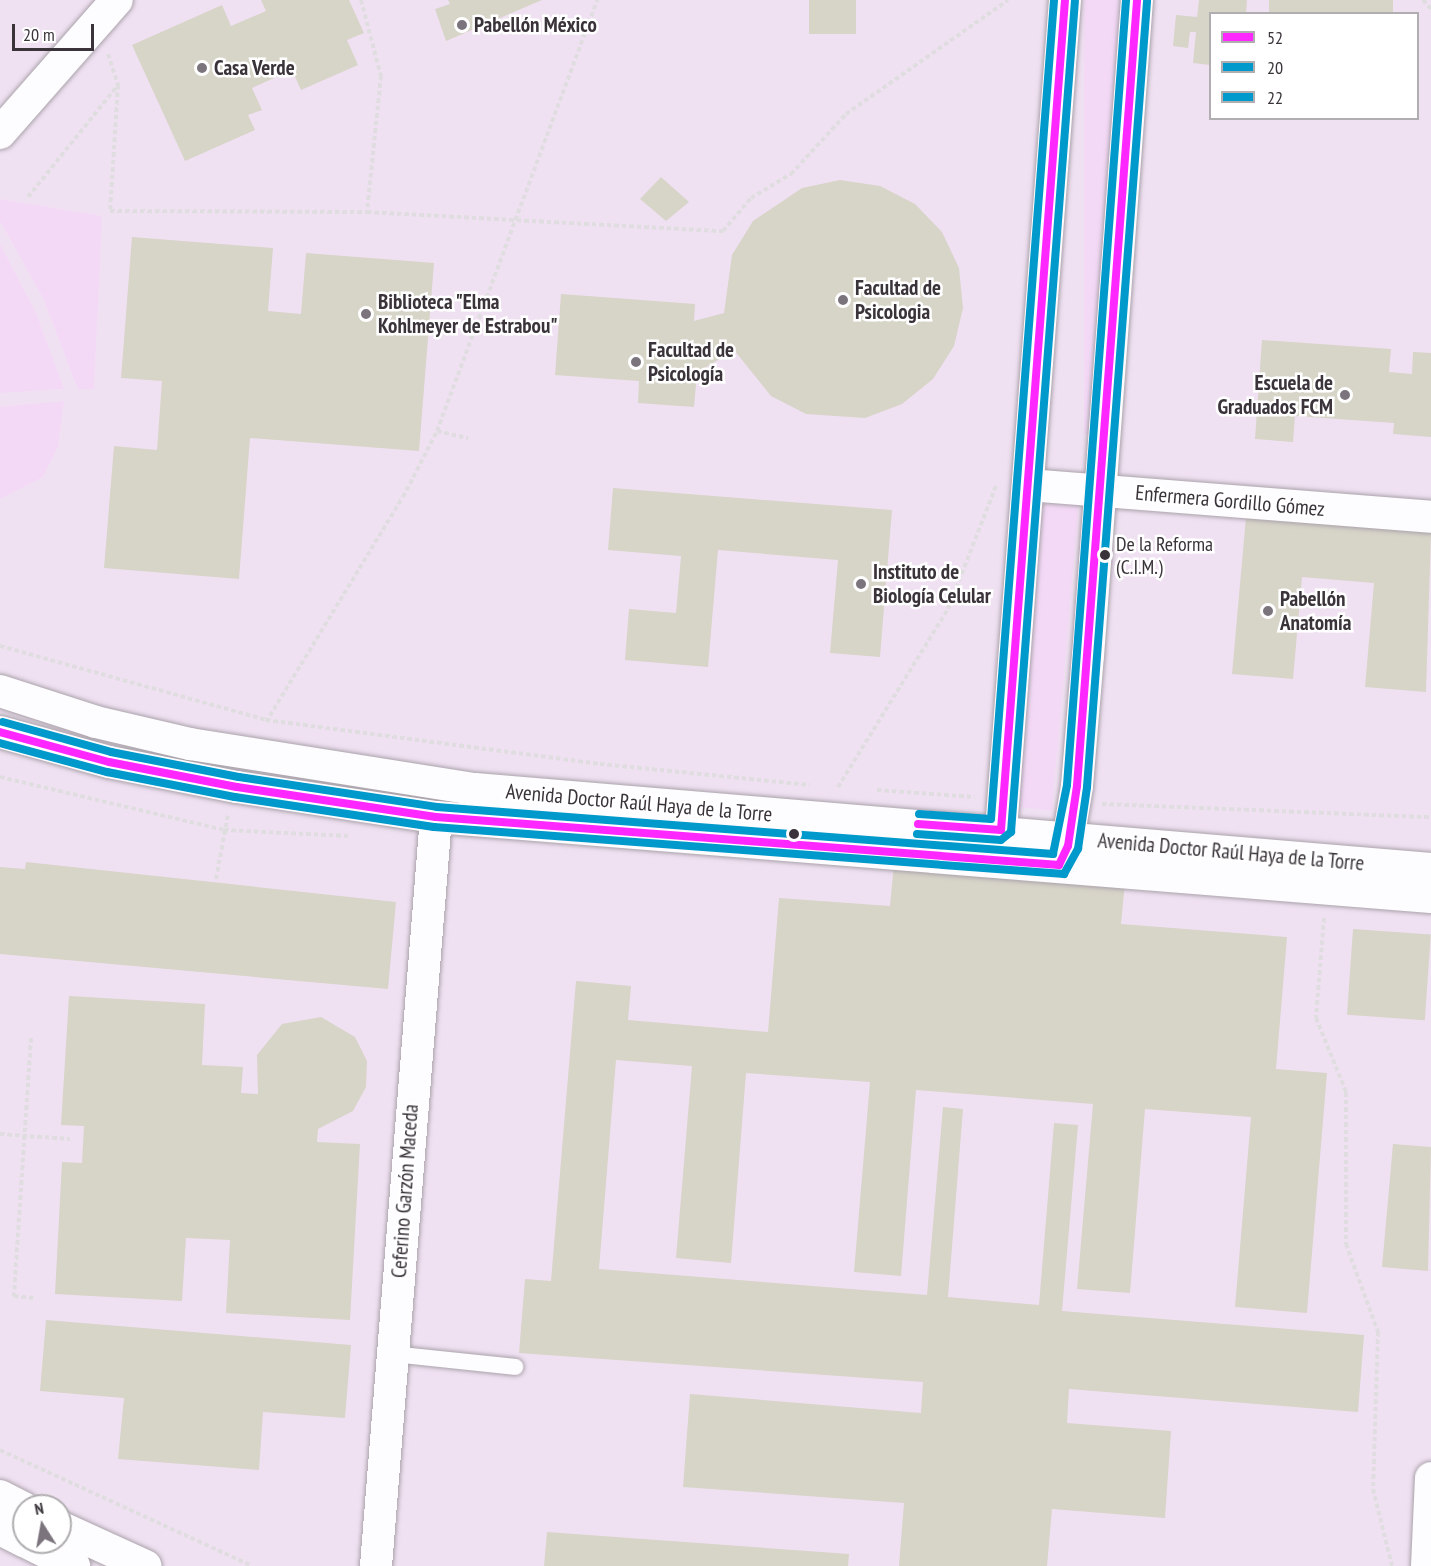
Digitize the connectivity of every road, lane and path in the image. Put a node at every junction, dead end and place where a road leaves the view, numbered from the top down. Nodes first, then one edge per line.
1 (361, 0) edge
2 (597, 0) edge
3 (1008, 0) edge
4 (1065, 0) edge
5 (1137, 0) edge
6 (1423, 0) edge
7 (107, 9) edge
8 (1431, 9) edge
9 (118, 85) junction
10 (0, 133) edge
11 (28, 197) dead end
12 (367, 212) junction
13 (518, 218) junction
14 (437, 431) junction
15 (468, 438) dead end
16 (1013, 484) junction
17 (1098, 491) junction
18 (1431, 518) edge
19 (0, 646) edge
20 (0, 691) edge
21 (266, 720) junction
22 (0, 732) edge
23 (814, 785) dead end
24 (826, 786) dead end
25 (237, 787) junction
26 (838, 787) junction
27 (850, 788) dead end
28 (874, 790) dead end
29 (1004, 800) junction
30 (1074, 805) junction
31 (436, 817) junction
32 (1431, 817) edge
33 (1001, 830) junction
34 (1064, 851) junction
35 (1013, 862) junction
36 (1431, 869) edge
37 (216, 879) dead end
38 (1431, 897) edge
39 (1324, 915) dead end
40 (32, 1038) dead end
41 (0, 1134) edge
42 (26, 1136) junction
43 (70, 1139) dead end
44 (34, 1298) dead end
45 (392, 1354) junction
46 (515, 1367) dead end
47 (0, 1450) edge
48 (1431, 1478) edge
49 (72, 1534) edge
50 (50, 1554) edge
51 (112, 1559) edge
52 (74, 1566) edge
53 (145, 1566) edge
54 (252, 1566) edge
55 (376, 1566) edge
56 (1392, 1566) edge
57 (1427, 1566) edge

1 - 12 path
2 - 13 path
3 - 13 path
4 - 16 street
5 - 17 street
6 - 8 path
7 - 9 path
7 - 10 street
9 - 11 path
9 - 12 path
12 - 13 path
13 - 14 path
14 - 15 path
14 - 21 path
16 - 17 street, Enfermera Gordillo Gómez
16 - 26 path
16 - 29 street
17 - 18 street, Enfermera Gordillo Gómez
17 - 30 street
19 - 21 path
20 - 33 street, Avenida Doctor Raúl Haya de la Torre
21 - 23 path
22 - 25 street, Avenida Doctor Raúl Haya de la Torre
24 - 26 path
25 - 31 street, Avenida Doctor Raúl Haya de la Torre
25 - 37 path
26 - 27 path
28 - 29 path
29 - 33 street
30 - 32 path
30 - 34 street
31 - 35 street, Avenida Doctor Raúl Haya de la Torre
31 - 45 street, Ceferino Garzón Maceda
33 - 34 street, Avenida Doctor Raúl Haya de la Torre
33 - 35 street
34 - 35 street, Avenida Doctor Raúl Haya de la Torre
34 - 36 street, Avenida Doctor Raúl Haya de la Torre
34 - 38 street, Avenida Doctor Raúl Haya de la Torre
39 - 56 path
40 - 42 path
41 - 42 path
42 - 43 path
42 - 44 path
45 - 46 lane
45 - 55 street, Ceferino Garzón Maceda
47 - 54 path
48 - 57 street
49 - 51 street
50 - 52 street
51 - 53 street

